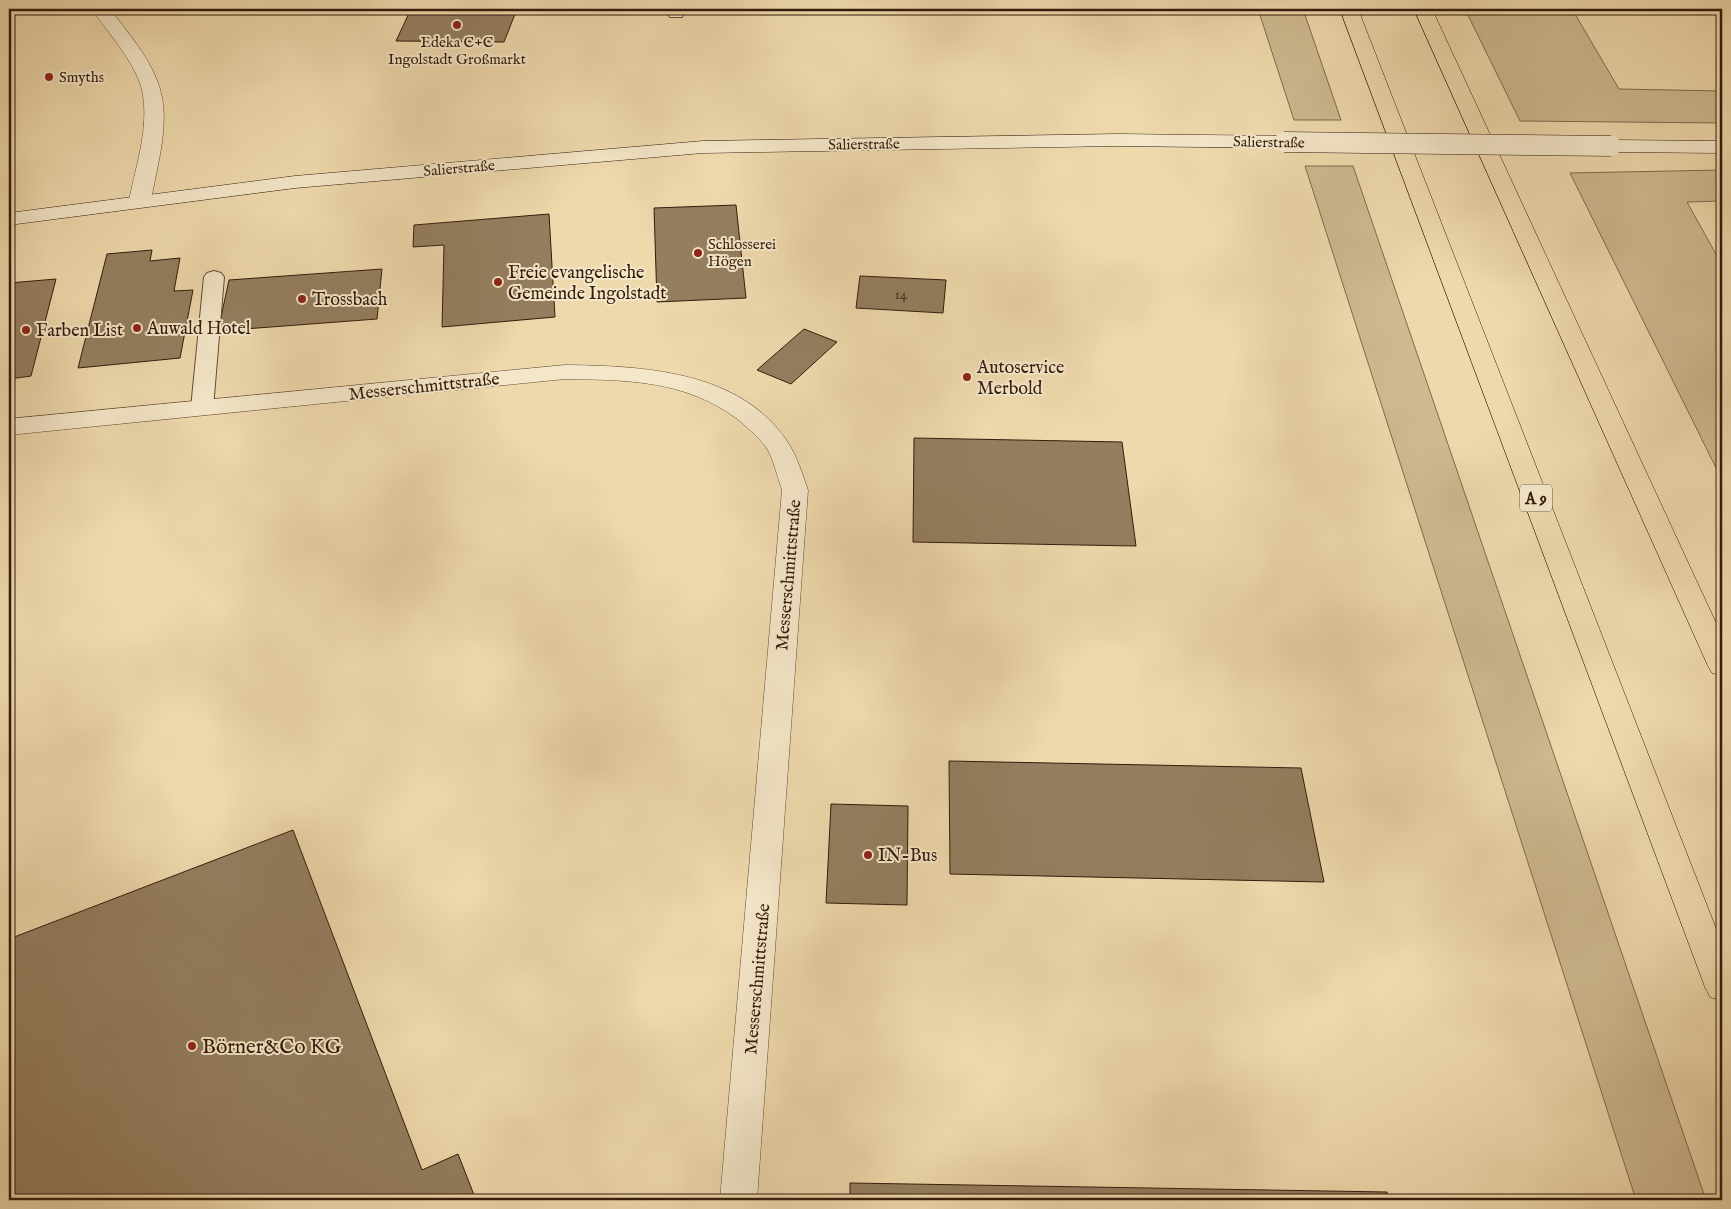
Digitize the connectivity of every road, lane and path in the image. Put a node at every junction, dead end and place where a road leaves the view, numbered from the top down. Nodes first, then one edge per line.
1 (101, 9) edge
2 (1349, 9) edge
3 (1423, 9) edge
4 (1722, 147) edge
5 (140, 201) junction
6 (9, 219) edge
7 (214, 277) dead end
8 (202, 408) junction
9 (9, 427) edge
10 (1722, 666) edge
11 (1722, 987) edge
12 (739, 1200) edge

1 - 5 street
2 - 11 highway, A 9
3 - 10 highway
4 - 5 street, Salierstraße, bridge
5 - 6 street, Salierstraße
7 - 8 lane
8 - 9 street, Messerschmittstraße
8 - 12 street, Messerschmittstraße

